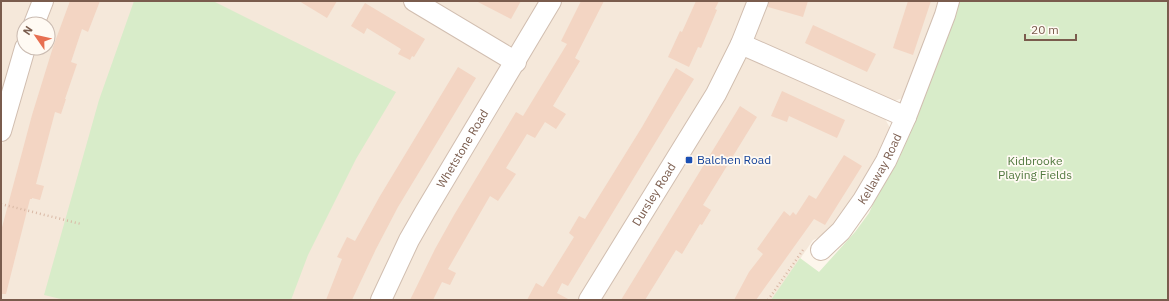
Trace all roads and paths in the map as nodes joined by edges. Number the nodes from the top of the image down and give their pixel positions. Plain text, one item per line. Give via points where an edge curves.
1 (43, 1) edge
2 (414, 1) edge
3 (551, 1) edge
4 (758, 1) edge
5 (949, 1) edge
6 (37, 16) edge
7 (741, 44) junction
8 (23, 56) edge
9 (516, 62) junction
10 (906, 117) junction
11 (1, 131) edge
12 (1, 204) edge
13 (81, 224) dead end
14 (821, 250) joint
15 (381, 300) edge
16 (589, 300) edge
17 (768, 300) edge

1 - 6 street
2 - 9 street
3 - 9 street, Whetstone Road
4 - 7 street, Dursley Road
5 - 10 street, Kellaway Road
7 - 10 street
7 - 16 street, Dursley Road via 712,100
8 - 11 street
9 - 15 street, Whetstone Road via 422,217
10 - 14 street, Kellaway Road via 886,161 863,200 841,231
12 - 13 path
14 - 17 path via 803,249

